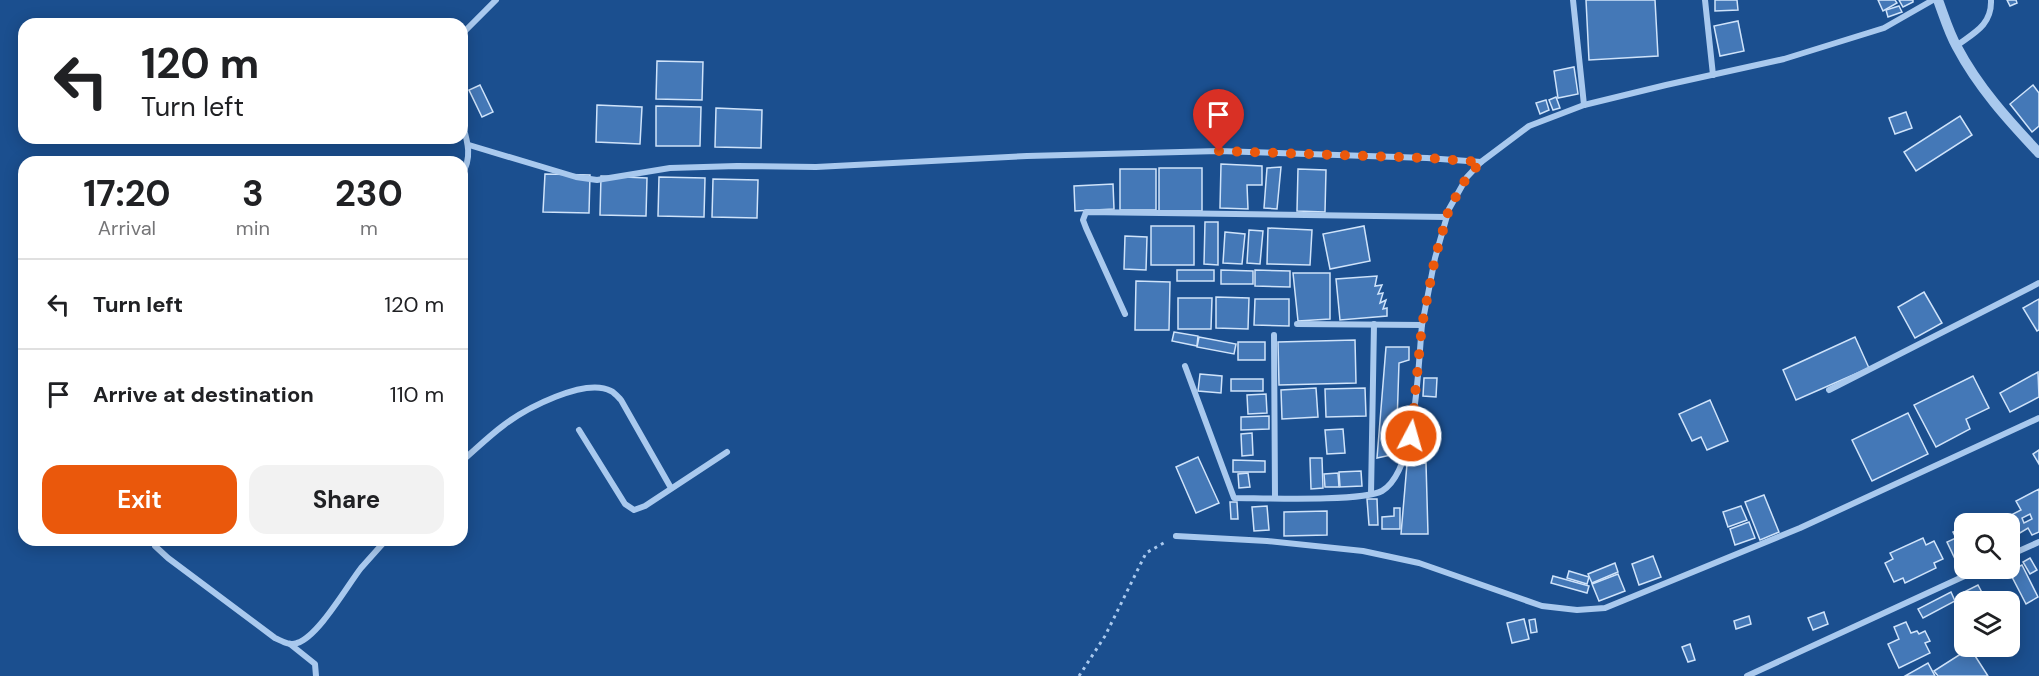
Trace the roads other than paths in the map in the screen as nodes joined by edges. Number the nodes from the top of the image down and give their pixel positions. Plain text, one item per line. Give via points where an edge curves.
1 (496, 0) edge
2 (1573, 0) edge
3 (1705, 0) edge
4 (1936, 0) edge
5 (1991, 0) edge
6 (468, 28) edge
7 (1956, 46) junction
8 (1713, 75) junction
9 (1584, 105) junction
10 (468, 142) edge
11 (469, 145) junction
12 (2039, 153) edge
13 (468, 160) edge
14 (1481, 162) junction
15 (1446, 217) junction
16 (2039, 283) edge
17 (1125, 315) dead end
18 (1297, 324) dead end
19 (1374, 324) junction
20 (1422, 325) junction
21 (1274, 335) dead end
22 (1185, 366) dead end
23 (1828, 390) dead end
24 (2039, 418) edge
25 (579, 430) dead end
26 (727, 452) dead end
27 (468, 456) edge
28 (671, 488) junction
29 (1371, 494) junction
30 (1275, 498) junction
31 (1176, 536) road end
32 (2039, 542) edge
33 (155, 546) edge
34 (381, 546) edge
35 (2020, 551) edge
36 (1958, 579) edge
37 (290, 644) junction
38 (316, 676) edge
39 (1747, 676) edge

1 - 6 street
2 - 9 street
3 - 8 street
4 - 7 street
4 - 8 street via 1884,28 1784,59
5 - 7 street via 1991,14 1985,22
7 - 12 street via 1978,83
8 - 9 street
9 - 14 street via 1530,126
10 - 11 street
11 - 13 street
11 - 14 street via 597,180 670,168 816,167 1219,151
14 - 15 street via 1467,177
15 - 17 street via 1086,212 1086,228
15 - 20 street
16 - 23 street
18 - 19 street
19 - 20 street
19 - 29 street
20 - 29 street via 1411,436 1405,457 1389,486
21 - 30 street
22 - 30 street via 1234,498
24 - 31 street via 1800,528 1605,608 1542,606 1419,563 1363,551
25 - 28 street via 630,508 639,509
26 - 28 street
27 - 28 street via 530,409 582,389 604,388 621,400
29 - 30 street
32 - 35 street
33 - 37 street via 275,638
34 - 37 street via 319,627 299,643
36 - 39 street
37 - 38 street via 315,664

